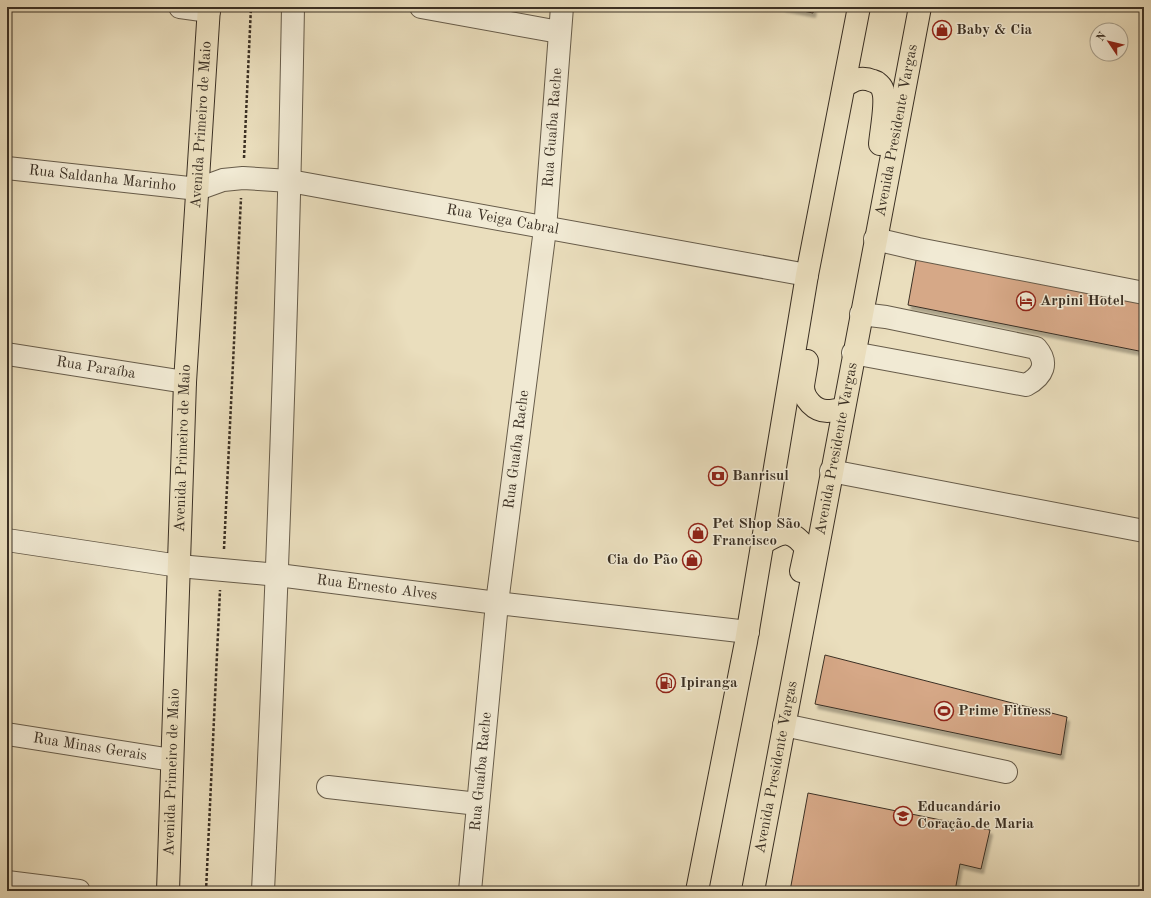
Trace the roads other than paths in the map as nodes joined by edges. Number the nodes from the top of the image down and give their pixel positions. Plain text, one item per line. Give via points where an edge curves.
1 (180, 7) edge
2 (293, 7) edge
3 (421, 7) edge
4 (562, 7) edge
5 (859, 7) edge
6 (920, 7) edge
7 (209, 9) edge
8 (560, 32) junction
9 (844, 86) junction
10 (7, 168) edge
11 (290, 181) junction
12 (198, 190) junction
13 (545, 228) junction
14 (875, 238) junction
15 (807, 275) junction
16 (1144, 293) edge
17 (861, 314) junction
18 (7, 354) edge
19 (854, 354) junction
20 (186, 382) junction
21 (843, 409) junction
22 (831, 471) junction
23 (1144, 531) edge
24 (7, 540) edge
25 (763, 543) junction
26 (179, 566) junction
27 (278, 575) junction
28 (497, 603) junction
29 (748, 632) junction
30 (798, 646) junction
31 (784, 725) junction
32 (7, 734) edge
33 (172, 760) junction
34 (1006, 772) dead end
35 (328, 787) dead end
36 (478, 804) junction
37 (7, 882) edge
38 (79, 891) edge
39 (168, 891) edge
40 (263, 891) edge
41 (470, 891) edge
42 (697, 891) edge
43 (711, 891) edge
44 (752, 891) edge

1 - 7 street
2 - 11 street
3 - 8 street
4 - 8 street, Rua Guaíba Rache
5 - 9 main road
6 - 14 main road, Avenida Presidente Vargas
7 - 12 main road, Avenida Primeiro de Maio
8 - 13 street, Rua Guaíba Rache
9 - 14 main road via 856,79 866,78 877,82 883,89
9 - 15 main road
10 - 12 street, Rua Saldanha Marinho
11 - 12 street, Rua Veiga Cabral via 244,178 223,180
11 - 13 street, Rua Veiga Cabral
11 - 27 street
12 - 20 main road, Avenida Primeiro de Maio
13 - 15 street, Rua Veiga Cabral
13 - 28 street, Rua Guaíba Rache
14 - 16 street
14 - 17 main road, Avenida Presidente Vargas
15 - 21 main road via 813,295 814,311 804,395 818,409
15 - 25 main road
17 - 19 main road, Avenida Presidente Vargas
17 - 19 street via 1036,348 1044,363 1035,380 1026,385
18 - 20 street, Rua Paraíba
19 - 21 main road, Avenida Presidente Vargas
20 - 26 main road, Avenida Primeiro de Maio
21 - 22 main road, Avenida Presidente Vargas
22 - 23 street
22 - 30 main road, Avenida Presidente Vargas
24 - 26 street, Rua Ernesto Alves
25 - 29 main road
25 - 30 main road via 778,534 788,533 800,540 806,548 795,603
26 - 27 street, Rua Ernesto Alves
26 - 33 main road, Avenida Primeiro de Maio
27 - 28 street, Rua Ernesto Alves
27 - 40 street
28 - 29 street, Rua Ernesto Alves
28 - 36 street, Rua Guaíba Rache
29 - 42 main road
29 - 43 main road via 752,684
30 - 31 main road, Avenida Presidente Vargas
31 - 34 street
31 - 44 main road, Avenida Presidente Vargas
32 - 33 street, Rua Minas Gerais
33 - 39 main road, Avenida Primeiro de Maio
35 - 36 street
36 - 41 street, Rua Guaíba Rache
37 - 38 street

